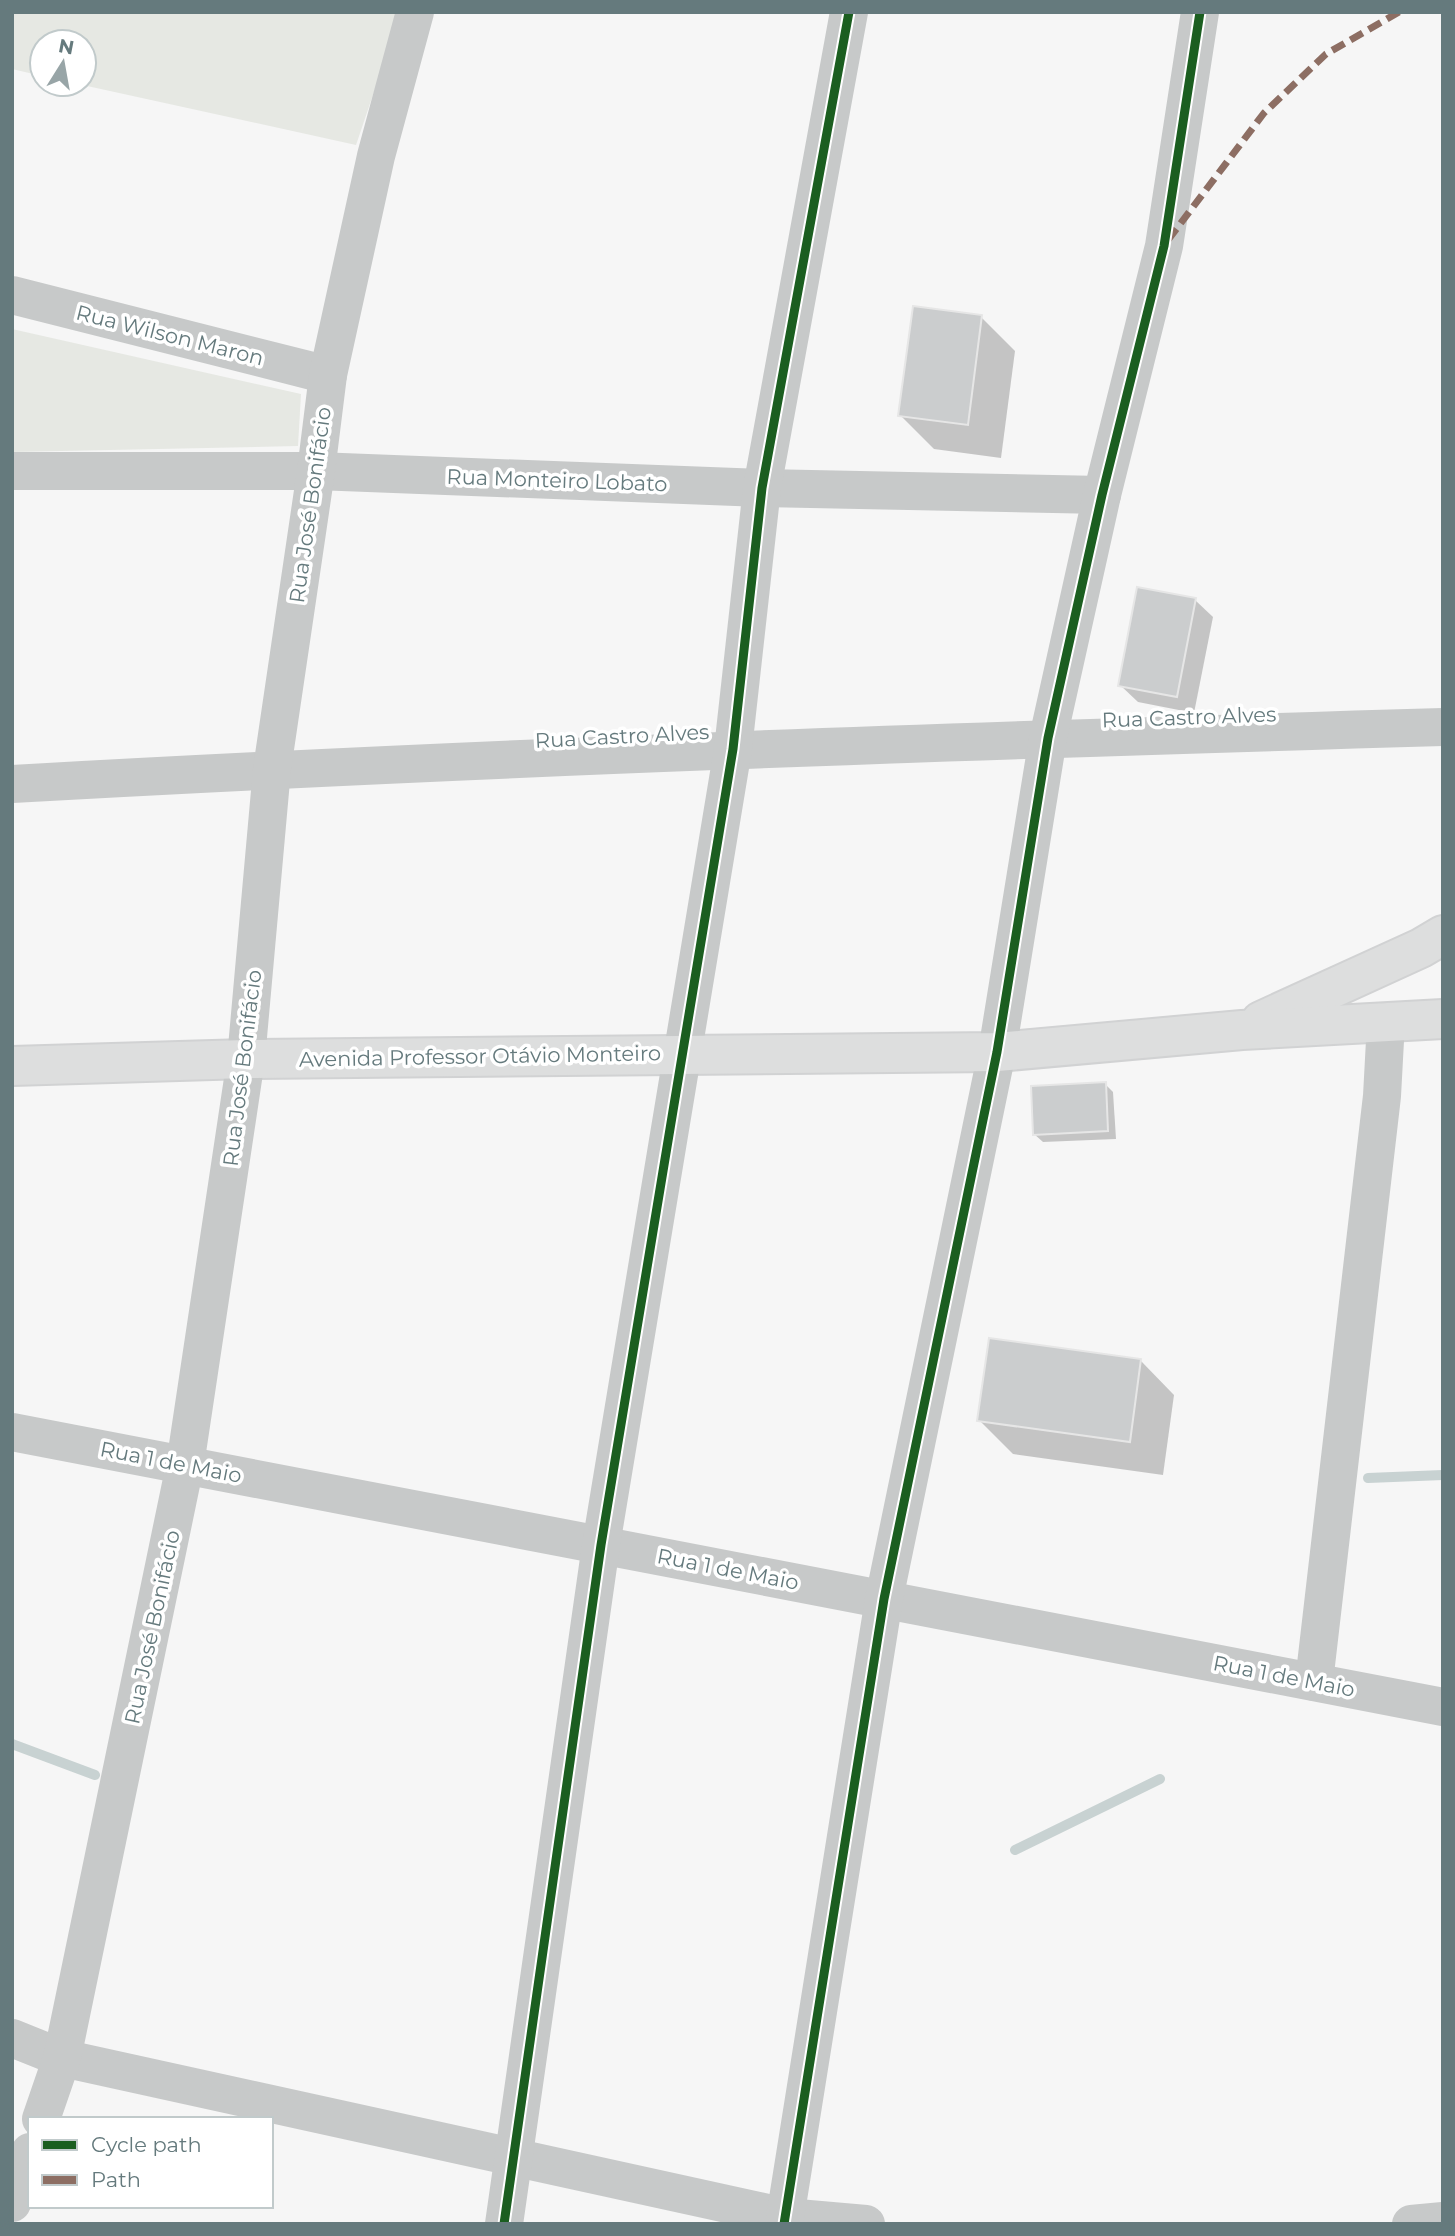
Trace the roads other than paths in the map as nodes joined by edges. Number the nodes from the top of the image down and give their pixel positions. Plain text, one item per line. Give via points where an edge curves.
1 (415, 12) edge
2 (849, 12) edge
3 (1200, 12) edge
4 (12, 296) edge
5 (328, 374) junction
6 (12, 471) edge
7 (316, 471) junction
8 (762, 488) junction
9 (1102, 495) junction
10 (1443, 727) edge
11 (1048, 738) junction
12 (733, 749) junction
13 (272, 769) junction
14 (12, 783) edge
15 (1443, 935) edge
16 (1443, 1019) edge
17 (1386, 1022) junction
18 (1242, 1030) junction
19 (997, 1052) junction
20 (682, 1053) junction
21 (246, 1059) junction
22 (12, 1066) edge
23 (12, 1432) edge
24 (185, 1465) junction
25 (601, 1545) junction
26 (884, 1599) junction
27 (1314, 1682) junction
28 (1443, 1707) edge
29 (12, 2038) edge
30 (62, 2059) junction
31 (42, 2117) edge
32 (28, 2158) edge
33 (514, 2158) junction
34 (12, 2203) edge
35 (785, 2221) edge
36 (1443, 2221) edge
37 (504, 2224) edge
38 (866, 2224) edge
39 (1410, 2224) edge

1 - 5 street, Rua José Bonifácio via 376,156
2 - 8 street
3 - 9 street via 1164,246
4 - 5 street, Rua Wilson Maron
5 - 7 street, Rua José Bonifácio
6 - 7 street, Rua Monteiro Lobato
7 - 8 street, Rua Monteiro Lobato
7 - 13 street, Rua José Bonifácio
8 - 9 street, Rua Monteiro Lobato
8 - 12 street
9 - 11 street
10 - 11 street, Rua Castro Alves
11 - 12 street, Rua Castro Alves
11 - 19 street
12 - 13 street, Rua Castro Alves
12 - 20 street
13 - 14 street, Rua Castro Alves
13 - 21 street, Rua José Bonifácio
15 - 18 main road
16 - 17 main road, Avenida Professor Otávio Monteiro
17 - 18 main road, Avenida Professor Otávio Monteiro
17 - 27 street via 1382,1096
18 - 19 main road, Avenida Professor Otávio Monteiro
19 - 20 main road, Avenida Professor Otávio Monteiro
19 - 26 street
20 - 21 main road, Avenida Professor Otávio Monteiro
20 - 25 street
21 - 22 main road, Avenida Professor Otávio Monteiro
21 - 24 street, Rua José Bonifácio
23 - 24 street, Rua 1 de Maio
24 - 25 street, Rua 1 de Maio
24 - 30 street, Rua José Bonifácio
25 - 26 street, Rua 1 de Maio
25 - 33 street
26 - 27 street, Rua 1 de Maio
26 - 35 street
27 - 28 street, Rua 1 de Maio
29 - 30 street
30 - 31 street, Rua José Bonifácio
30 - 33 street
32 - 34 street
33 - 35 street
33 - 37 street
35 - 38 street
36 - 39 street

